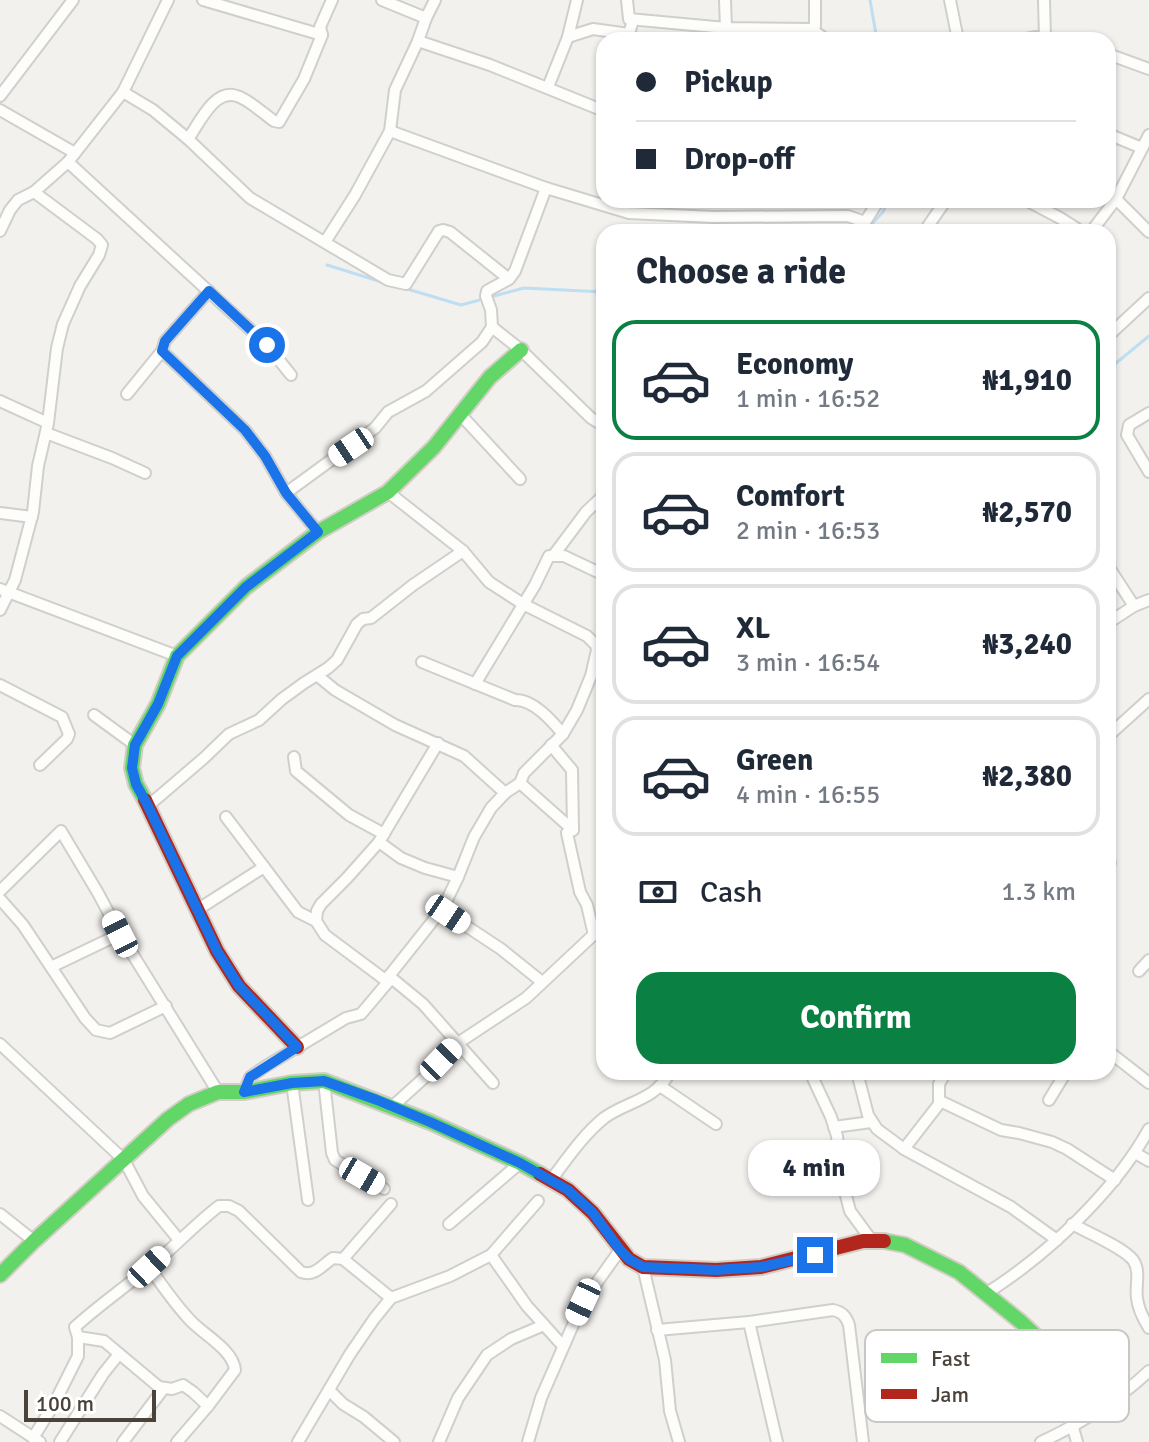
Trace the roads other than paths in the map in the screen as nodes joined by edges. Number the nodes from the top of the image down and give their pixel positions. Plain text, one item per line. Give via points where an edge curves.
1 (73, 0) edge
2 (168, 0) edge
3 (203, 0) edge
4 (332, 0) edge
5 (382, 0) edge
6 (435, 0) edge
7 (577, 0) edge
8 (627, 0) edge
9 (725, 0) edge
10 (815, 0) edge
11 (950, 0) edge
12 (1044, 0) edge
13 (236, 5) edge
14 (426, 18) junction
15 (633, 20) junction
16 (726, 28) junction
17 (811, 29) junction
18 (615, 32) edge
19 (630, 32) edge
20 (815, 32) edge
21 (956, 32) edge
22 (1048, 32) edge
23 (322, 35) junction
24 (568, 37) junction
25 (418, 41) junction
26 (1116, 57) edge
27 (1149, 69) edge
28 (548, 87) junction
29 (123, 92) junction
30 (0, 96) edge
31 (596, 108) edge
32 (0, 110) edge
33 (390, 131) junction
34 (1149, 135) edge
35 (1116, 137) edge
36 (188, 139) junction
37 (1142, 148) junction
38 (72, 157) junction
39 (546, 188) junction
40 (34, 192) junction
41 (1116, 199) joint
42 (596, 203) edge
43 (612, 208) edge
44 (874, 208) edge
45 (1041, 208) edge
46 (1109, 208) edge
47 (1069, 224) edge
48 (1097, 224) edge
49 (0, 231) edge
50 (1149, 232) edge
51 (325, 242) junction
52 (509, 279) junction
53 (209, 291) junction
54 (1149, 298) edge
55 (492, 327) junction
56 (1116, 329) edge
57 (521, 350) junction
58 (162, 351) junction
59 (291, 375) dead end
60 (127, 394) dead end
61 (0, 401) edge
62 (1149, 413) edge
63 (460, 414) junction
64 (596, 421) edge
65 (47, 428) junction
66 (1149, 472) edge
67 (145, 473) dead end
68 (520, 479) dead end
69 (388, 492) junction
70 (286, 493) junction
71 (596, 503) edge
72 (0, 513) edge
73 (32, 517) junction
74 (318, 532) junction
75 (463, 551) junction
76 (553, 556) junction
77 (596, 571) edge
78 (1116, 578) edge
79 (4, 591) edge
80 (1149, 600) edge
81 (523, 604) junction
82 (1134, 606) junction
83 (0, 610) edge
84 (1116, 618) edge
85 (177, 656) junction
86 (422, 662) dead end
87 (318, 676) junction
88 (475, 684) junction
89 (0, 685) edge
90 (1149, 699) edge
91 (94, 715) dead end
92 (1116, 729) edge
93 (563, 734) junction
94 (438, 743) junction
95 (135, 745) junction
96 (551, 745) junction
97 (294, 757) dead end
98 (40, 765) dead end
99 (520, 783) junction
100 (505, 793) junction
101 (148, 806) junction
102 (226, 817) dead end
103 (573, 830) junction
104 (381, 838) junction
105 (264, 867) junction
106 (458, 877) junction
107 (0, 891) edge
108 (0, 899) edge
109 (443, 908) junction
110 (197, 910) junction
111 (316, 921) junction
112 (120, 934) junction
113 (594, 935) joint
114 (1149, 960) edge
115 (51, 967) junction
116 (1139, 971) dead end
117 (389, 979) junction
118 (542, 982) junction
119 (166, 1006) junction
120 (458, 1043) junction
121 (0, 1044) edge
122 (297, 1047) junction
123 (1116, 1057) edge
124 (664, 1080) edge
125 (813, 1080) edge
126 (859, 1080) edge
127 (941, 1080) edge
128 (1061, 1080) edge
129 (324, 1081) junction
130 (292, 1083) junction
131 (493, 1083) dead end
132 (1149, 1083) edge
133 (660, 1086) junction
134 (218, 1092) junction
135 (244, 1092) junction
136 (1049, 1100) dead end
137 (940, 1101) junction
138 (393, 1106) junction
139 (871, 1122) junction
140 (716, 1124) dead end
141 (834, 1127) junction
142 (1149, 1129) edge
143 (904, 1149) junction
144 (1135, 1153) junction
145 (124, 1160) junction
146 (1149, 1161) edge
147 (520, 1163) junction
148 (551, 1180) junction
149 (1115, 1180) junction
150 (384, 1189) dead end
151 (308, 1200) dead end
152 (538, 1201) dead end
153 (391, 1204) dead end
154 (0, 1214) edge
155 (449, 1224) dead end
156 (1072, 1224) junction
157 (179, 1240) junction
158 (1057, 1240) junction
159 (34, 1241) junction
160 (872, 1241) junction
161 (620, 1250) junction
162 (491, 1255) junction
163 (343, 1259) junction
164 (149, 1267) junction
165 (643, 1267) junction
166 (0, 1275) edge
167 (987, 1293) junction
168 (391, 1298) junction
169 (749, 1322) junction
170 (544, 1325) junction
171 (1149, 1328) edge
172 (657, 1330) junction
173 (1030, 1330) edge
174 (78, 1337) junction
175 (563, 1346) junction
176 (119, 1354) junction
177 (1149, 1371) edge
178 (164, 1388) junction
179 (1129, 1388) edge
180 (329, 1390) junction
181 (208, 1406) junction
182 (0, 1416) edge
183 (1082, 1422) edge
184 (1073, 1428) junction
185 (37, 1440) edge
186 (60, 1442) edge
187 (123, 1442) edge
188 (177, 1442) edge
189 (298, 1442) edge
190 (394, 1442) edge
191 (439, 1442) edge
192 (528, 1442) edge
193 (679, 1442) edge
194 (777, 1442) edge
195 (863, 1442) edge
196 (1041, 1442) edge
197 (1077, 1442) edge

1 - 30 street
2 - 29 street
3 - 13 street
4 - 23 street via 320,27
5 - 14 street
6 - 14 street
7 - 24 street
8 - 15 street
9 - 16 street
10 - 17 street
11 - 21 street
12 - 22 street
13 - 23 street
14 - 25 street
15 - 16 street
15 - 19 street
16 - 17 street
17 - 20 street
18 - 24 street via 593,29
23 - 36 street via 279,122 238,96 224,96
24 - 28 street
25 - 28 street
25 - 33 street via 395,90
26 - 27 street
28 - 31 street
29 - 36 street
29 - 38 street
32 - 38 street
33 - 39 street
33 - 51 street
34 - 37 street
35 - 37 street
36 - 51 street via 250,198
37 - 41 street
38 - 40 street
38 - 53 street via 135,225
39 - 42 street
39 - 52 street
40 - 49 street via 13,205
40 - 65 street via 102,245 63,324
41 - 50 street
43 - 44 street via 713,217 848,216 865,222
45 - 47 street
46 - 48 street
51 - 52 street via 404,285 443,230
52 - 55 street via 487,291
53 - 58 street
53 - 59 street
54 - 56 street
55 - 57 street
55 - 70 street via 426,391 388,412 375,428
57 - 63 street
57 - 64 street
58 - 60 street
58 - 70 street via 245,430
61 - 65 street
62 - 66 street via 1129,425 1127,435
63 - 68 street
63 - 69 street
65 - 67 street
65 - 73 street
69 - 74 street
69 - 75 street
70 - 74 street
71 - 76 street
72 - 73 street
73 - 79 street via 19,567
74 - 85 street via 246,587
75 - 81 street via 489,582
75 - 87 street via 357,624 337,660
76 - 77 street
76 - 81 street
78 - 82 street
79 - 83 street
79 - 85 street
80 - 82 street
81 - 88 street
81 - 93 street via 596,645 591,676
82 - 84 street
85 - 95 street
86 - 88 street
87 - 94 street via 395,725
87 - 101 street via 259,720 229,734
88 - 93 street via 527,702
89 - 98 street via 62,717 67,739
90 - 92 street
91 - 95 street
93 - 96 street
94 - 100 street via 464,756
94 - 104 street
95 - 101 street via 132,768
96 - 99 street
96 - 103 street via 572,770
97 - 104 street via 296,771
99 - 100 street
99 - 103 street
100 - 106 street via 481,824
101 - 110 street
102 - 105 street
103 - 113 street via 567,833
104 - 106 street via 401,858
104 - 111 street via 321,904
105 - 110 street
105 - 111 street via 298,912
106 - 109 street
107 - 112 street via 61,831
108 - 115 street
109 - 117 street
109 - 118 street
110 - 122 street via 239,986
111 - 117 street via 325,935
112 - 115 street
112 - 119 street
113 - 118 street
114 - 116 street
115 - 119 street via 96,1030 110,1033
117 - 120 street via 423,1004
117 - 122 street via 361,1014
118 - 120 street
119 - 134 street
120 - 131 street
120 - 138 street
121 - 145 street
122 - 135 street via 250,1077
123 - 132 street
124 - 133 street
125 - 141 street
126 - 139 street
127 - 137 street
128 - 136 street
129 - 130 street
129 - 138 street
129 - 150 street via 335,1160
130 - 135 street
130 - 151 street
133 - 140 street
133 - 148 street via 607,1116
134 - 135 street
134 - 145 street via 179,1111
137 - 143 street
137 - 149 street via 1001,1130 1052,1142
138 - 147 street
139 - 141 street
139 - 143 street
141 - 160 street via 850,1211
142 - 144 street
143 - 158 street via 1011,1207
144 - 146 street
144 - 149 street
145 - 157 street via 143,1196
145 - 159 street
147 - 148 street
147 - 155 street
148 - 161 street via 580,1199
149 - 156 street
152 - 162 street
153 - 163 street
154 - 159 street
156 - 158 street
156 - 171 street via 1131,1258 1137,1299
157 - 163 street via 224,1205 239,1211 301,1272 311,1274 333,1258
157 - 164 street
158 - 167 street
159 - 166 street
160 - 165 street via 761,1267
160 - 167 street via 905,1245
161 - 165 street
161 - 175 street via 583,1302
162 - 168 street
162 - 170 street
163 - 168 street
164 - 174 street via 75,1327
164 - 181 street via 191,1321 233,1361 235,1370
165 - 172 street
167 - 173 street
168 - 180 street
169 - 172 street
169 - 194 street
169 - 195 street via 833,1310 844,1314 853,1346
170 - 175 street
170 - 191 street via 487,1355 458,1398
172 - 193 street
174 - 176 street via 104,1341
174 - 185 street via 78,1356
175 - 192 street
176 - 178 street
176 - 186 street
177 - 179 street
178 - 181 street via 183,1385
178 - 187 street
180 - 189 street
180 - 190 street
181 - 188 street
182 - 185 street
183 - 184 street
184 - 196 street
184 - 197 street

